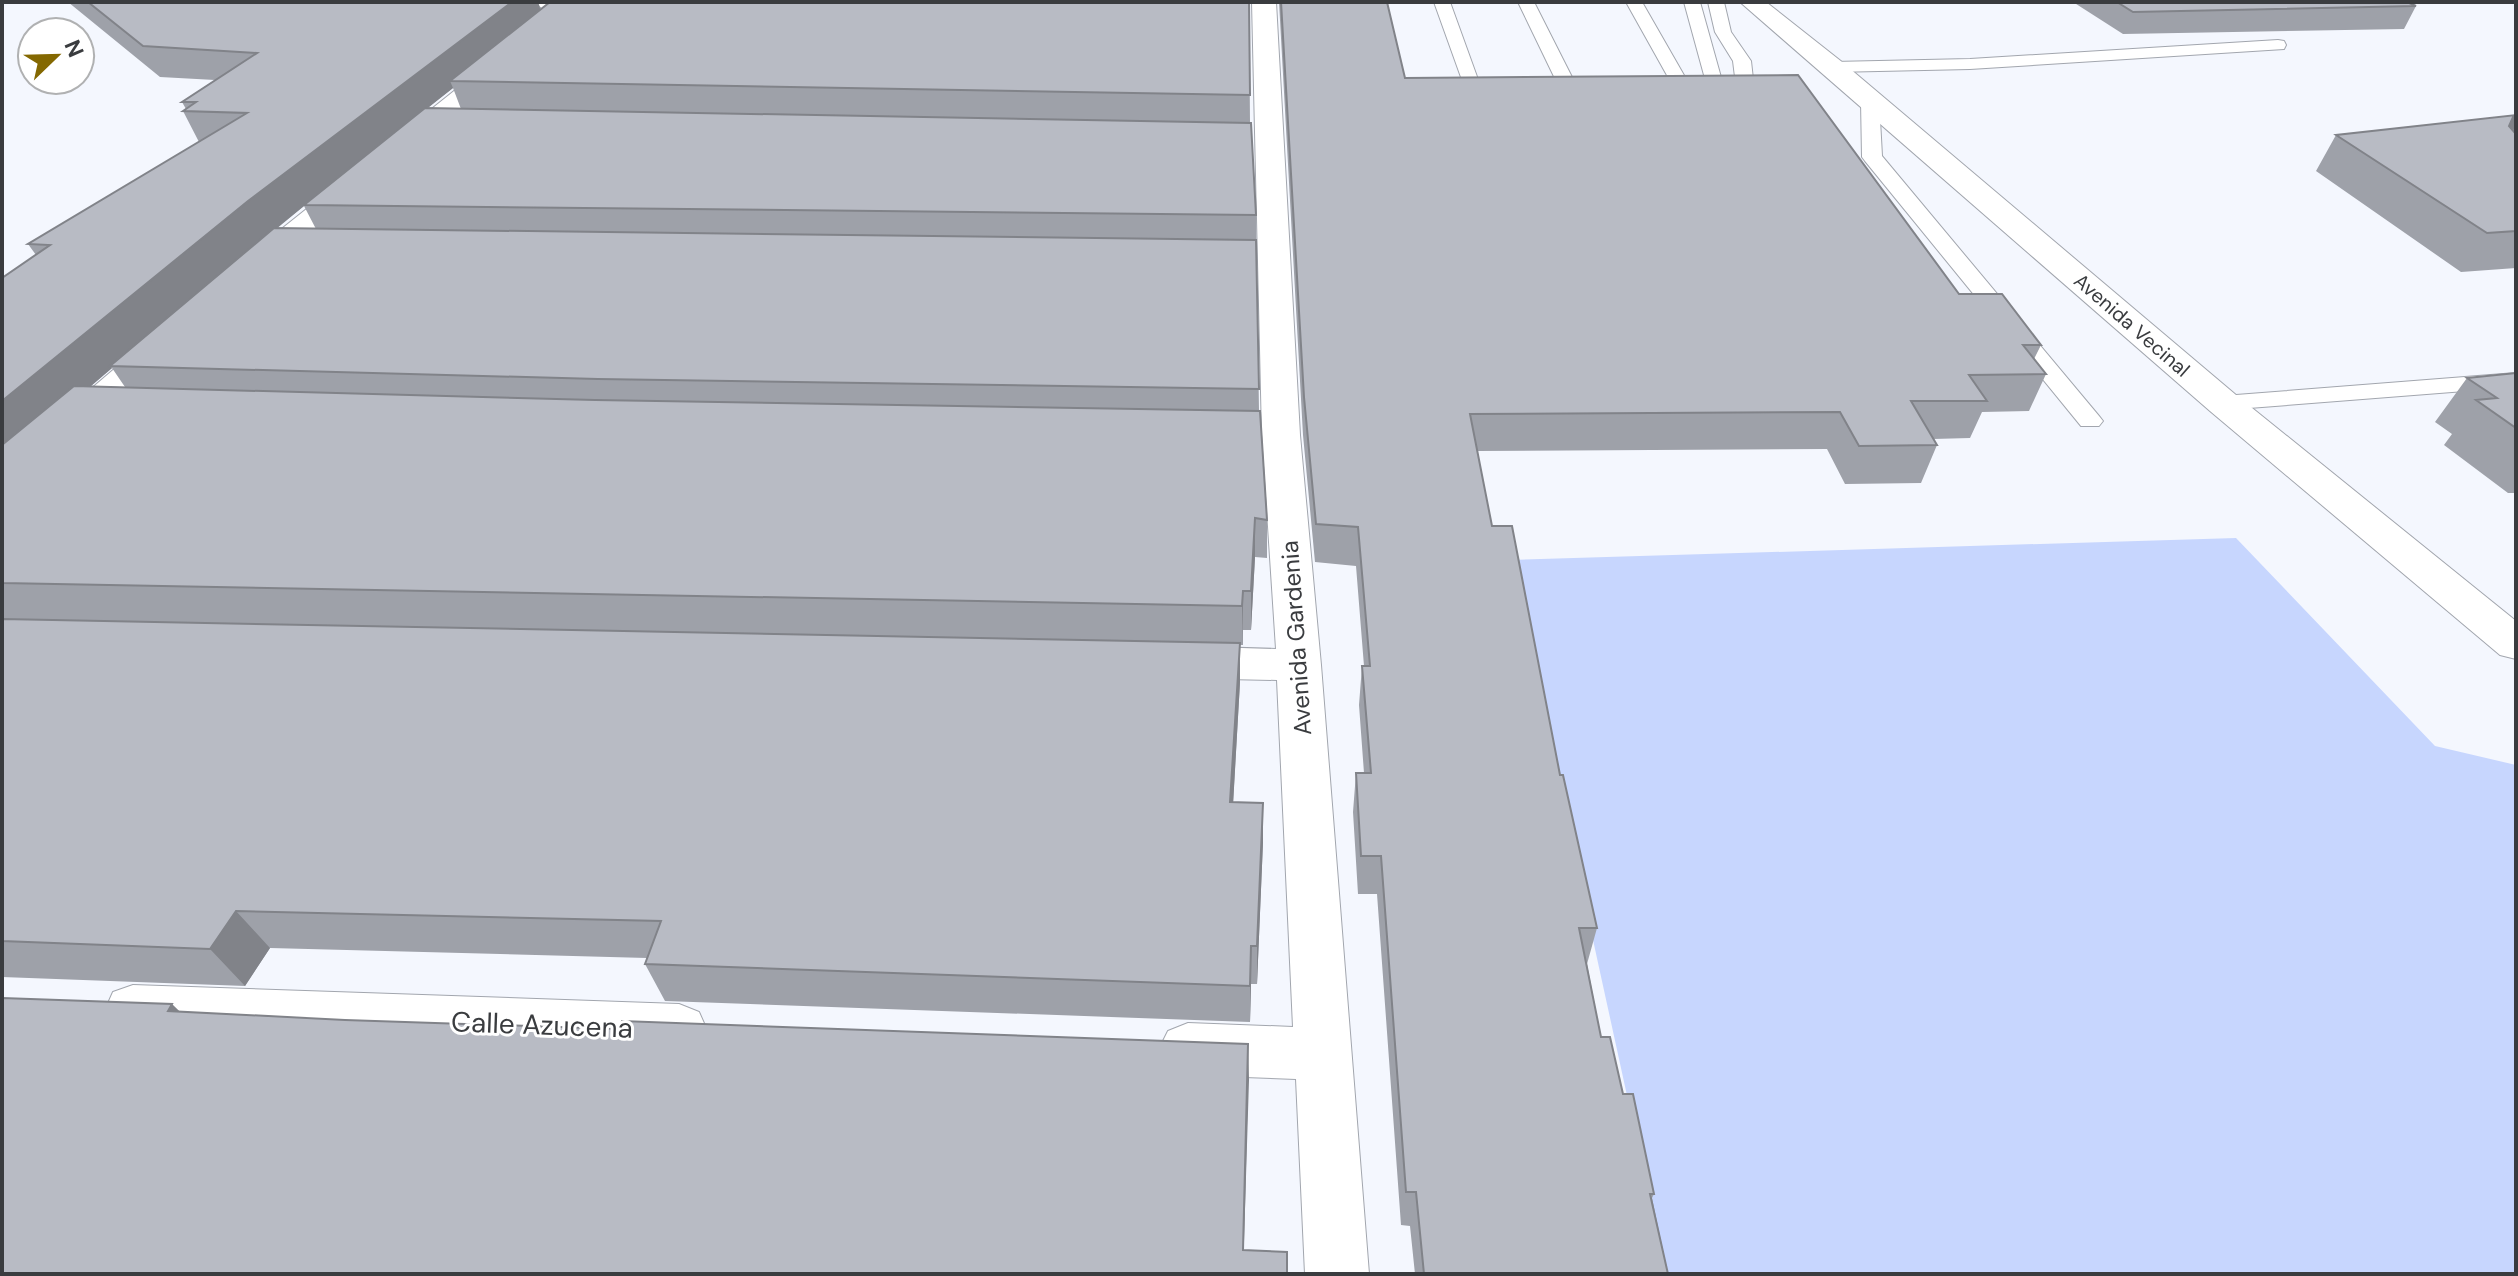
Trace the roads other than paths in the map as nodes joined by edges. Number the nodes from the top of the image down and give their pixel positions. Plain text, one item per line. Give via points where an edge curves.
1 (547, 2) edge
2 (1264, 2) edge
3 (1442, 2) edge
4 (1526, 2) edge
5 (1634, 2) edge
6 (1692, 2) edge
7 (1716, 2) edge
8 (1752, 2) edge
9 (2278, 45) dead end
10 (1833, 67) junction
11 (1568, 89) edge
12 (1521, 90) edge
13 (1716, 93) junction
14 (1870, 101) junction
15 (429, 124) junction
16 (476, 125) edge
17 (280, 245) junction
18 (327, 246) edge
19 (232, 286) edge
20 (184, 327) edge
21 (2516, 380) edge
22 (2223, 403) junction
23 (88, 409) junction
24 (135, 411) edge
25 (2090, 421) dead end
26 (2, 485) edge
27 (2516, 644) edge
28 (1141, 662) edge
29 (1299, 665) junction
30 (81, 1008) edge
31 (733, 1032) edge
32 (1131, 1046) edge
33 (1321, 1054) junction
34 (1337, 1274) edge

1 - 15 street via 557,8 547,28
2 - 29 street, Avenida Gardenia via 1251,139 1265,434
3 - 12 lane via 1473,90
4 - 11 lane
5 - 13 lane via 1677,91
6 - 13 lane
7 - 13 lane via 1723,32 1742,61 1745,88
8 - 10 street, Avenida Vecinal
9 - 10 lane
10 - 14 street, Avenida Vecinal
14 - 22 street, Avenida Vecinal
14 - 25 lane via 1872,157
15 - 16 street
15 - 17 street
17 - 18 street
17 - 19 street
20 - 23 street
21 - 22 lane
22 - 27 street, Avenida Vecinal
23 - 24 street
23 - 26 street
28 - 29 street
29 - 33 street, Avenida Gardenia
30 - 31 street, Calle Azucena
32 - 33 street
33 - 34 street, Avenida Gardenia

